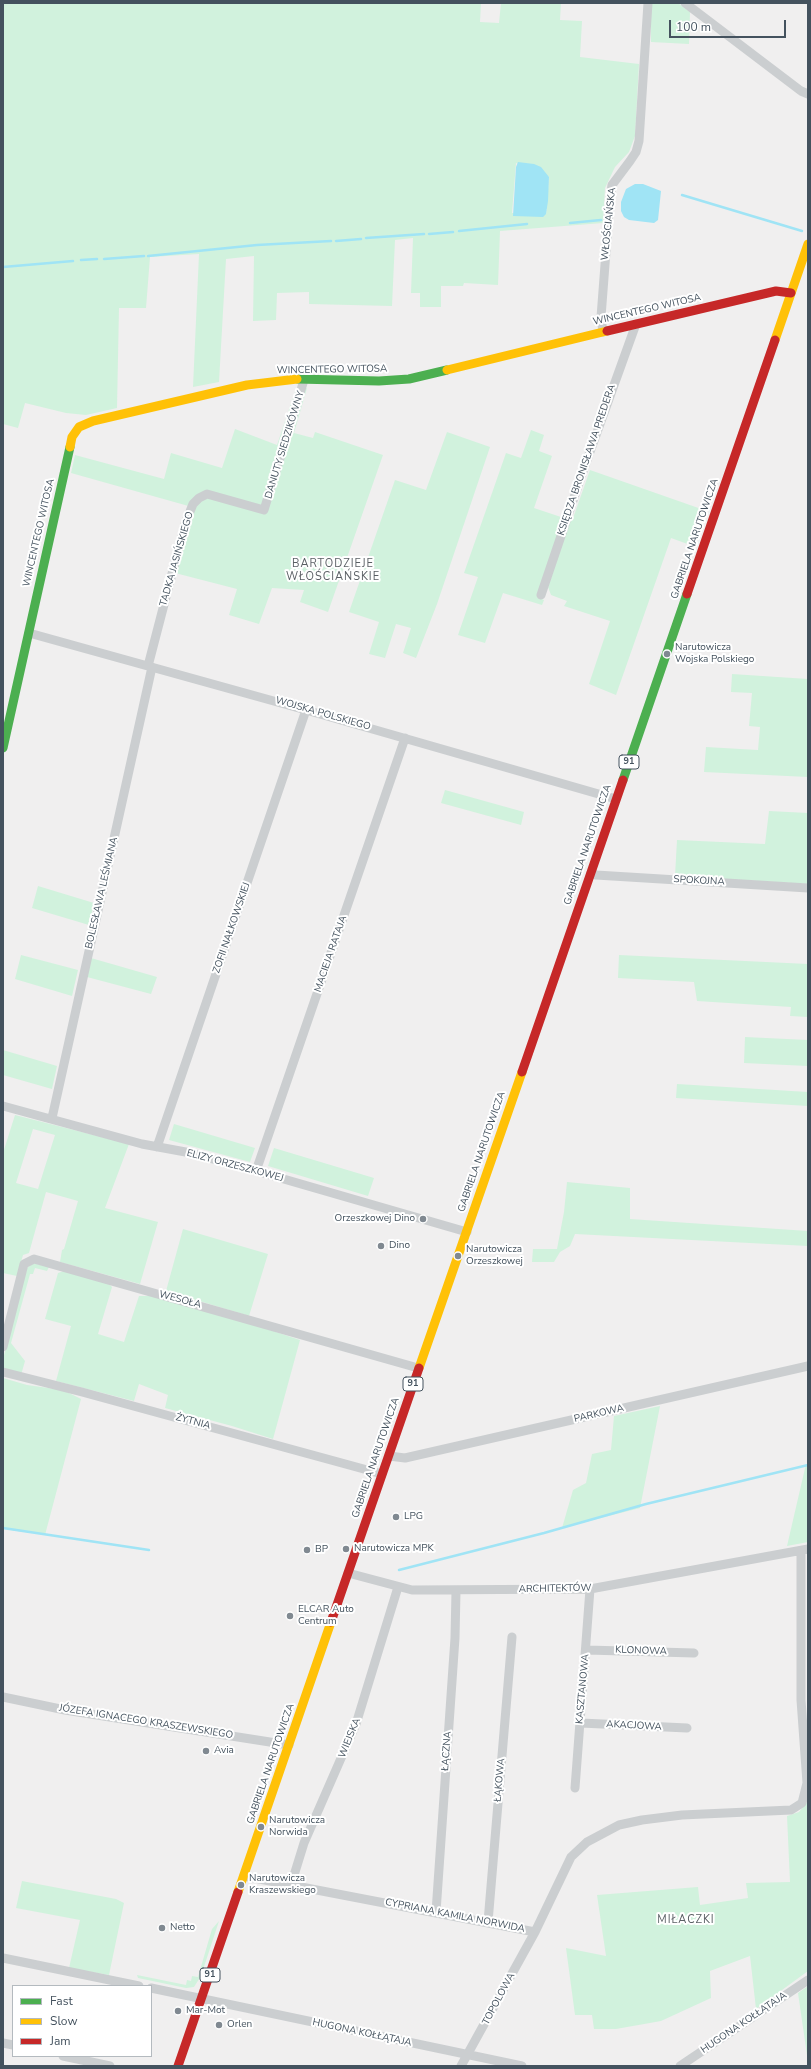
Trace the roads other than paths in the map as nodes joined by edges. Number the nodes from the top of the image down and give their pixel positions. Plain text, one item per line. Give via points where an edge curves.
1 (648, 3) edge
2 (685, 3) edge
3 (808, 94) edge
4 (808, 244) edge
5 (791, 293) junction
6 (636, 324) junction
7 (603, 332) junction
8 (304, 380) junction
9 (264, 510) joint
10 (541, 595) dead end
11 (29, 633) junction
12 (150, 667) junction
13 (306, 710) junction
14 (405, 738) junction
15 (3, 748) edge
16 (616, 799) junction
17 (591, 873) junction
18 (808, 888) edge
19 (3, 1106) edge
20 (52, 1118) junction
21 (157, 1147) junction
22 (256, 1171) junction
23 (466, 1232) junction
24 (3, 1347) edge
25 (808, 1366) edge
26 (418, 1368) junction
27 (3, 1372) edge
28 (389, 1456) junction
29 (382, 1474) junction
30 (804, 1550) edge
31 (348, 1573) junction
32 (398, 1588) junction
33 (590, 1589) junction
34 (456, 1591) junction
35 (512, 1637) dead end
36 (587, 1650) junction
37 (694, 1653) dead end
38 (3, 1697) edge
39 (581, 1723) junction
40 (687, 1728) dead end
41 (289, 1745) junction
42 (807, 1759) edge
43 (575, 1788) dead end
44 (244, 1876) junction
45 (291, 1885) junction
46 (436, 1912) junction
47 (488, 1922) junction
48 (535, 1932) junction
49 (3, 1958) edge
50 (808, 1980) edge
51 (134, 1985) edge
52 (152, 1988) edge
53 (201, 1999) junction
54 (469, 2054) junction
55 (68, 2057) edge
56 (110, 2066) edge
57 (178, 2066) edge
58 (462, 2066) edge
59 (522, 2066) edge
60 (680, 2066) edge

1 - 7 street, WŁOŚCIAŃSKA via 639,141 636,152 612,186 610,199 601,316
2 - 3 street
4 - 5 main road, GABRIELA NARUTOWICZA / 91
5 - 6 main road, WINCENTEGO WITOSA via 776,291
5 - 16 main road, GABRIELA NARUTOWICZA / 91
6 - 7 main road, WINCENTEGO WITOSA
6 - 10 street, KSIĘDZA BRONISŁAWA PREDERA
7 - 8 main road, WINCENTEGO WITOSA via 409,379
8 - 9 street, DANUTY SIEDZIKÓWNY
8 - 11 main road, WINCENTEGO WITOSA via 247,384 93,421 79,427 72,437
9 - 12 street, TADKA JASIŃSKIEGO via 207,494 193,504 185,524
11 - 12 street, WOJSKA POLSKIEGO
11 - 15 main road, WINCENTEGO WITOSA
12 - 13 street, WOJSKA POLSKIEGO
12 - 20 street, BOLESŁAWA LEŚMIANA
13 - 14 street, WOJSKA POLSKIEGO
13 - 21 street, ZOFII NAŁKOWSKIEJ
14 - 16 street, WOJSKA POLSKIEGO
14 - 22 street, MACIEJA RATAJA
16 - 17 main road, GABRIELA NARUTOWICZA / 91
17 - 18 street, SPOKOJNA
17 - 23 main road, GABRIELA NARUTOWICZA / 91
19 - 20 street, ELIZY ORZESZKOWEJ
20 - 21 street, ELIZY ORZESZKOWEJ
21 - 22 street, ELIZY ORZESZKOWEJ via 191,1153
22 - 23 street, ELIZY ORZESZKOWEJ
23 - 26 main road, GABRIELA NARUTOWICZA / 91
24 - 26 street, WESOŁA via 24,1264 34,1259
25 - 28 street, PARKOWA via 405,1458
26 - 28 main road, GABRIELA NARUTOWICZA / 91
27 - 29 street, ŻYTNIA
28 - 29 main road, GABRIELA NARUTOWICZA / 91
29 - 31 main road, GABRIELA NARUTOWICZA / 91
30 - 33 street, ARCHITEKTÓW
30 - 42 street via 801,1700
31 - 32 street, ARCHITEKTÓW
31 - 41 main road, GABRIELA NARUTOWICZA / 91
32 - 34 street, ARCHITEKTÓW
32 - 45 street, WIEJSKA via 356,1724 304,1843
33 - 34 street, ARCHITEKTÓW
33 - 36 street, KASZTANOWA
34 - 46 street, ŁĄCZNA
35 - 47 street, ŁĄKOWA
36 - 37 street, KLONOWA
36 - 39 street, KASZTANOWA
38 - 41 street, JÓZEFA IGNACEGO KRASZEWSKIEGO via 65,1710
39 - 40 street, AKACJOWA
39 - 43 street, KASZTANOWA
41 - 44 main road, GABRIELA NARUTOWICZA / 91
42 - 48 street, CYPRIANA KAMILA NORWIDA via 807,1783 802,1804 791,1810 682,1815 642,1820 619,1825 587,1842 571,1857
44 - 45 street, CYPRIANA KAMILA NORWIDA
44 - 53 main road, GABRIELA NARUTOWICZA / 91
45 - 46 street, CYPRIANA KAMILA NORWIDA
46 - 47 street, CYPRIANA KAMILA NORWIDA
47 - 48 street, CYPRIANA KAMILA NORWIDA
48 - 54 street, TOPOLOWA
49 - 51 street
50 - 60 street, HUGONA KOŁŁĄTAJA
52 - 53 street, HUGONA KOŁŁĄTAJA
53 - 54 street, HUGONA KOŁŁĄTAJA
53 - 57 main road, GABRIELA NARUTOWICZA / 91
54 - 58 street, TOPOLOWA
54 - 59 street, HUGONA KOŁŁĄTAJA
55 - 56 street

